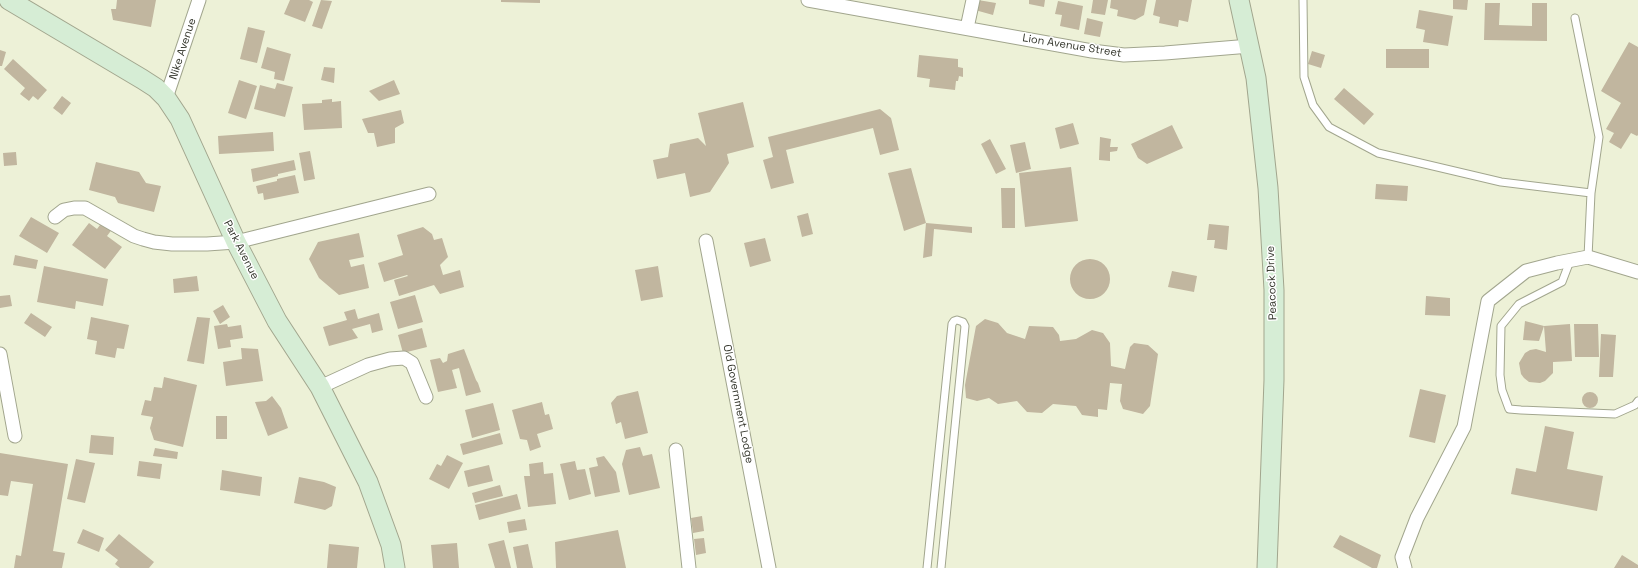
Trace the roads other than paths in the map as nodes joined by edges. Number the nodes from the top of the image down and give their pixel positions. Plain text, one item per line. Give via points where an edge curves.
1 (9, 0) edge
2 (199, 0) edge
3 (808, 0) edge
4 (973, 0) edge
5 (1239, 0) edge
6 (1303, 0) edge
7 (1575, 18) dead end
8 (967, 28) junction
9 (1250, 46) junction
10 (166, 98) junction
11 (1591, 193) junction
12 (429, 194) dead end
13 (55, 217) dead end
14 (706, 241) dead end
15 (236, 242) junction
16 (1588, 257) junction
17 (1570, 261) junction
18 (1638, 272) edge
19 (0, 354) edge
20 (320, 386) junction
21 (426, 397) dead end
22 (1638, 401) edge
23 (15, 436) dead end
24 (676, 450) dead end
25 (936, 474) junction
26 (950, 475) junction
27 (395, 568) edge
28 (688, 568) edge
29 (769, 568) edge
30 (927, 568) edge
31 (941, 568) edge
32 (1267, 568) edge
33 (1405, 568) edge

1 - 10 street, Park Avenue via 142,79
2 - 10 street, Nike Avenue
3 - 8 street, Lion Avenue Street
4 - 8 street
5 - 9 street, Peacock Drive
6 - 11 lane via 1304,77 1313,105 1329,127 1378,153 1501,182
7 - 11 lane via 1600,137
8 - 9 street, Lion Avenue Street via 1124,55
9 - 32 street, Peacock Drive via 1268,188 1274,290 1274,380
10 - 15 street, Park Avenue via 180,119
11 - 16 lane
12 - 15 street
13 - 15 street via 64,210 85,208 134,236 154,242
14 - 29 street, Old Government Lodge
15 - 20 street, Park Avenue via 277,321
16 - 17 street
16 - 18 street
17 - 22 lane via 1562,282 1519,304 1501,326 1500,375 1502,390 1509,408 1615,414 1635,405
17 - 33 street via 1526,271 1488,300 1464,427 1417,518 1402,557
19 - 23 street
20 - 21 street via 368,365 404,358 412,363
20 - 27 street, Park Avenue via 368,482 391,545
24 - 28 street
25 - 26 lane
25 - 26 lane via 952,324 958,320 965,325
25 - 30 lane
26 - 31 lane

